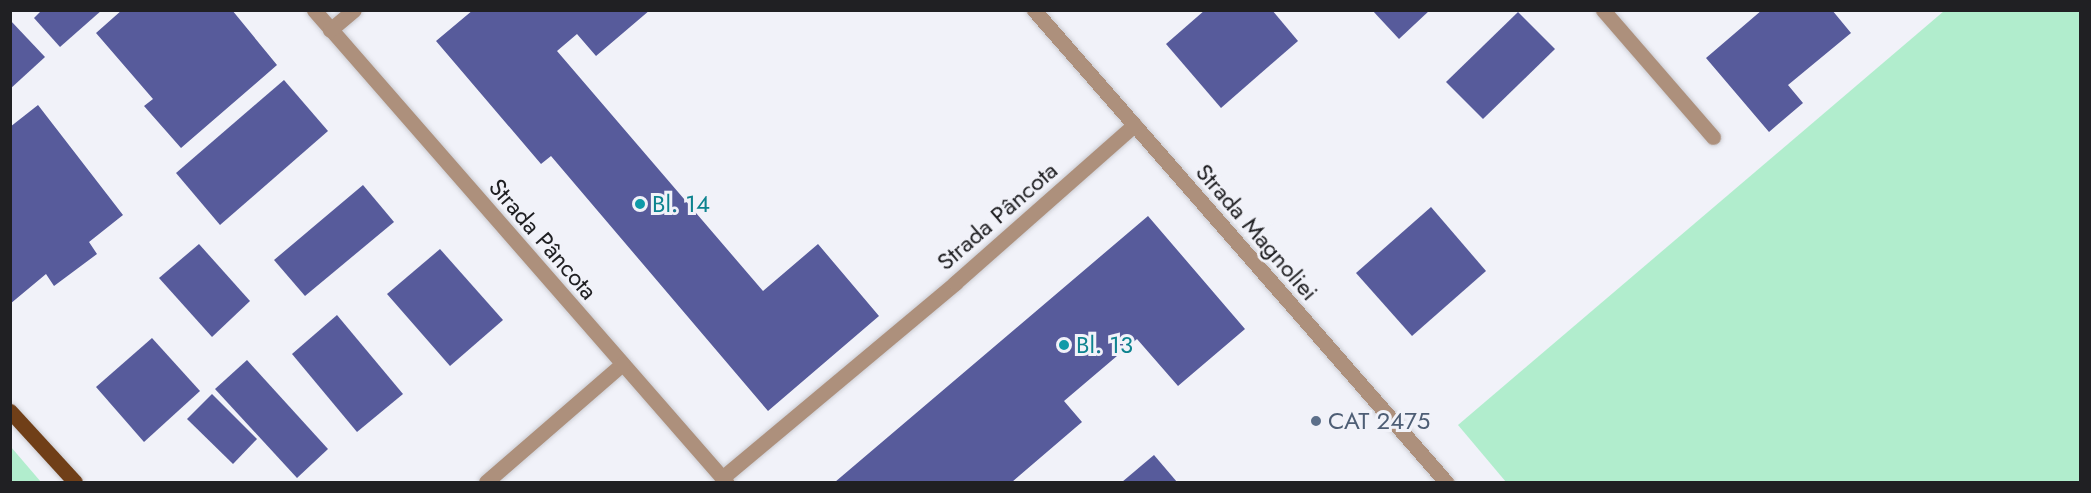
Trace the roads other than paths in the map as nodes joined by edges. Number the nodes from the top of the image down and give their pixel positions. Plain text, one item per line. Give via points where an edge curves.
1 (314, 10) edge
2 (354, 10) edge
3 (1034, 10) edge
4 (1603, 10) edge
5 (330, 30) junction
6 (1134, 125) junction
7 (1713, 137) dead end
8 (622, 364) junction
9 (10, 411) edge
10 (724, 480) edge
11 (75, 483) edge
12 (486, 483) edge
13 (1446, 483) edge

1 - 5 street, Strada Pâncota
2 - 5 street
3 - 6 street, Strada Magnoliei
4 - 7 street
5 - 8 street, Strada Pâncota
6 - 10 street, Strada Pâncota
6 - 13 street, Strada Magnoliei
8 - 10 street, Strada Pâncota
8 - 12 street
9 - 11 main road

